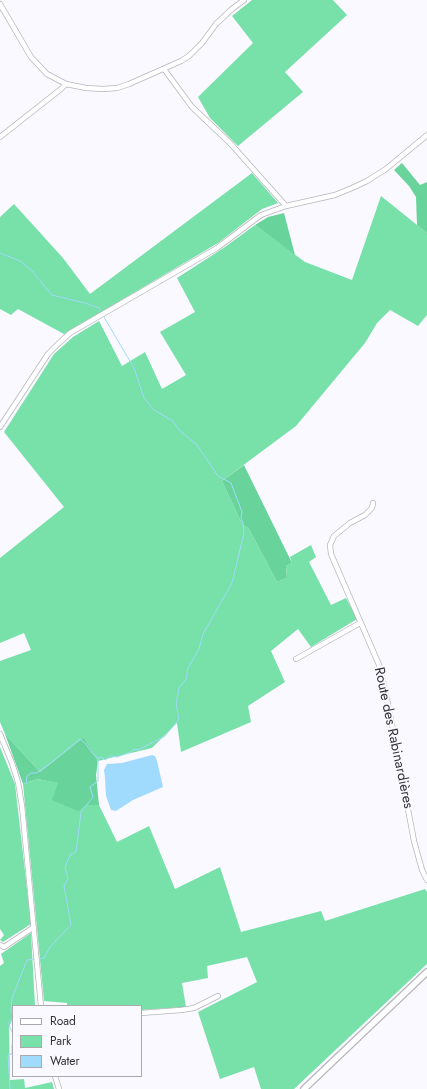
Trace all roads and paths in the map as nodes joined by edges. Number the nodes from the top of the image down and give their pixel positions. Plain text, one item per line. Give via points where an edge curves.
1 (244, 0) edge
2 (0, 4) edge
3 (164, 69) junction
4 (66, 84) junction
5 (427, 135) edge
6 (0, 137) edge
7 (286, 206) junction
8 (0, 427) edge
9 (373, 503) dead end
10 (360, 623) junction
11 (296, 659) dead end
12 (0, 734) edge
13 (427, 880) edge
14 (34, 927) junction
15 (0, 945) edge
16 (427, 972) edge
17 (218, 996) dead end
18 (41, 1005) edge
19 (142, 1014) edge
20 (55, 1077) edge
21 (59, 1089) edge
22 (304, 1089) edge

1 - 3 street via 216,24 195,51
2 - 4 street via 35,61 47,74
3 - 4 street via 117,88 86,88
3 - 7 street via 192,107 230,143
4 - 6 street
5 - 7 street via 367,181 335,194
7 - 8 street via 260,215 217,248 70,333 48,354
9 - 10 street, Route des Rabinardières via 372,508 365,514 337,533 330,546
10 - 11 street
10 - 13 street, Route des Rabinardières via 380,666 414,841
12 - 14 street via 18,782
14 - 15 street via 4,947
14 - 18 street
16 - 22 main road
17 - 19 street via 194,1008
20 - 21 street

